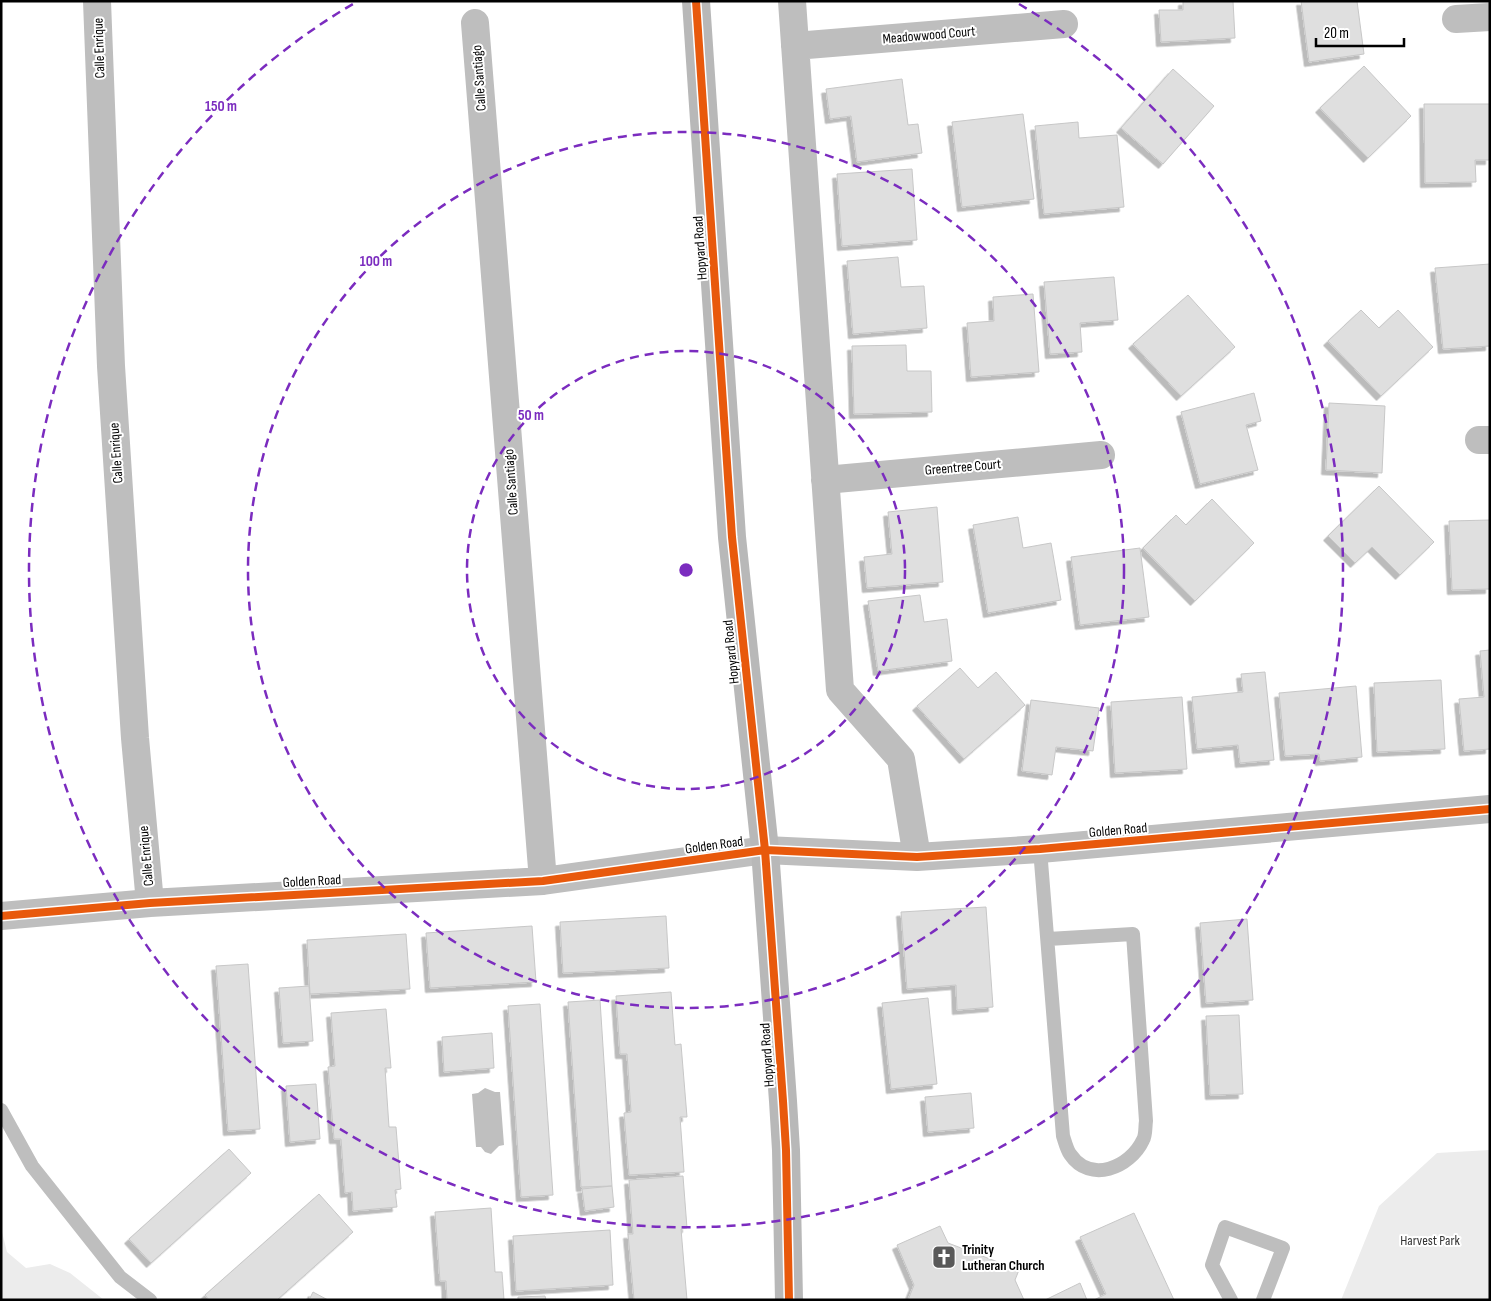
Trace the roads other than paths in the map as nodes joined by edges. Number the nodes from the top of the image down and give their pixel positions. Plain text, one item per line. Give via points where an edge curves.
1 (97, 1) edge
2 (696, 1) edge
3 (792, 1) edge
4 (1490, 17) edge
5 (1456, 19) dead end
6 (475, 23) dead end
7 (1064, 24) dead end
8 (795, 46) junction
9 (1101, 455) dead end
10 (825, 480) junction
11 (1490, 809) edge
12 (1040, 849) junction
13 (765, 850) junction
14 (916, 857) junction
15 (543, 881) junction
16 (150, 903) junction
17 (1, 916) edge
18 (1048, 939) junction
19 (1, 1110) edge
20 (788, 1235) junction
21 (150, 1300) edge
22 (789, 1300) edge
23 (810, 1300) edge
24 (1231, 1300) edge
25 (1263, 1300) edge

1 - 16 street, Calle Enrique via 111,366 135,738
2 - 13 main road, Hopyard Road via 732,537
3 - 8 street
4 - 5 street
6 - 15 street, Calle Santiago
7 - 8 street, Meadowwood Court
8 - 10 street
9 - 10 street, Greentree Court
10 - 14 street via 840,690 901,758
11 - 12 street, Golden Road
12 - 14 street, Golden Road
12 - 18 lane
13 - 14 street, Golden Road
13 - 15 street, Golden Road
13 - 20 main road, Hopyard Road via 786,1150
15 - 16 street, Golden Road
16 - 17 street, Golden Road
18 - 18 lane via 1063,1136 1070,1154 1084,1167 1102,1170 1120,1166 1135,1155 1144,1138 1146,1121 1134,934
19 - 21 lane via 32,1166 120,1277
20 - 22 main road, Hopyard Road
20 - 23 main road
24 - 25 lane via 1212,1265 1225,1227 1283,1248

